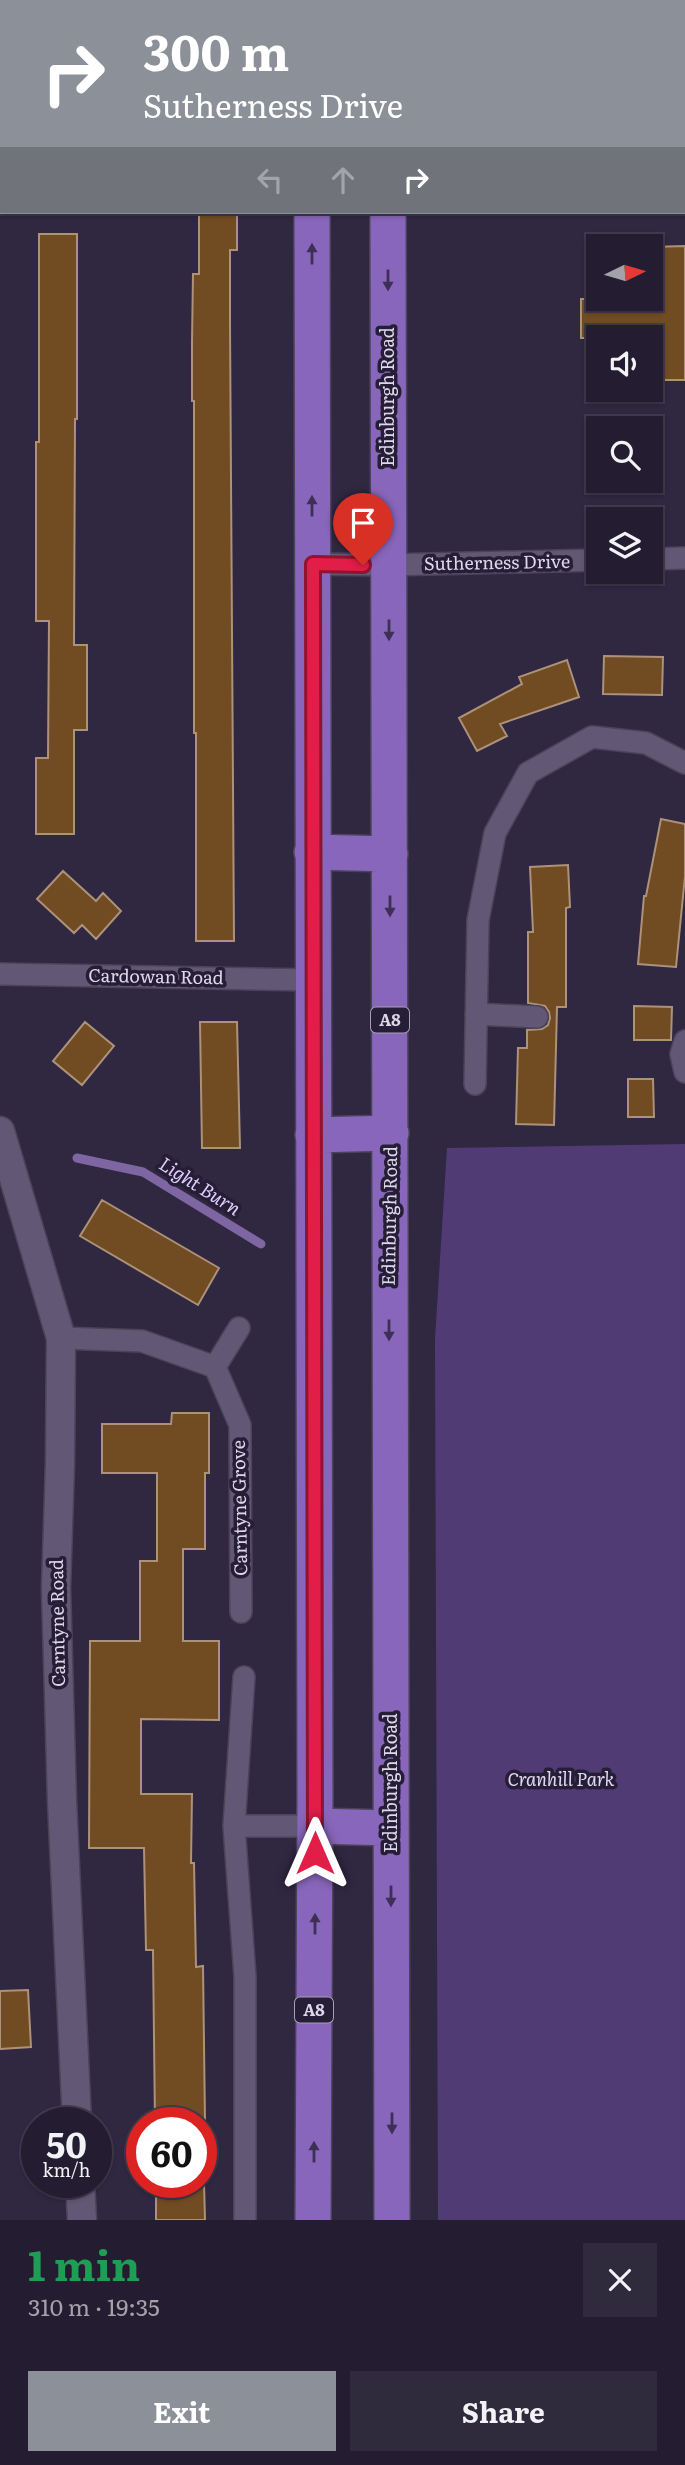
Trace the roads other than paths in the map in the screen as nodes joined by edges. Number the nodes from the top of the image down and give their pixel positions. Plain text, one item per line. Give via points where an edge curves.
1 (312, 214) edge
2 (388, 214) edge
3 (685, 558) edge
4 (663, 559) edge
5 (586, 560) edge
6 (313, 564) junction
7 (389, 565) junction
8 (685, 763) edge
9 (312, 852) junction
10 (390, 854) junction
11 (0, 974) edge
12 (312, 980) junction
13 (476, 1014) junction
14 (537, 1017) dead end
15 (685, 1041) edge
16 (685, 1072) edge
17 (475, 1084) dead end
18 (0, 1130) edge
19 (391, 1133) junction
20 (313, 1135) junction
21 (239, 1328) dead end
22 (61, 1338) junction
23 (215, 1367) junction
24 (241, 1612) dead end
25 (244, 1677) dead end
26 (234, 1826) junction
27 (315, 1826) junction
28 (391, 1828) junction
29 (76, 2107) edge
30 (81, 2198) edge
31 (82, 2220) edge
32 (245, 2220) edge
33 (313, 2220) edge
34 (392, 2220) edge

6 -> 1 main road, A8
2 -> 7 main road, Edinburgh Road / A8
3 - 4 street
5 - 7 street, Sutherness Drive
6 - 7 street, Sutherness Drive
6 - 9 main road, A8
7 -> 10 main road, Edinburgh Road / A8
8 - 13 street via 646,743 592,737 528,773 495,833 478,920
9 - 10 main road
9 - 12 main road, A8
10 -> 19 main road, Edinburgh Road / A8
11 - 12 street, Cardowan Road
12 - 20 main road, A8
13 - 14 street
13 - 17 street
15 - 16 street via 681,1054
18 - 22 street, Carntyne Road
19 - 20 main road
19 -> 28 main road, Edinburgh Road / A8
20 - 27 main road, A8
21 - 23 street
22 - 23 street via 142,1341
22 - 29 street, Carntyne Road via 56,1589
23 - 24 street, Carntyne Grove via 240,1425
25 - 26 street
26 - 27 street
26 - 32 street via 245,1976
27 - 28 main road
33 -> 27 main road, A8
28 -> 34 main road, Edinburgh Road / A8
30 - 31 street

